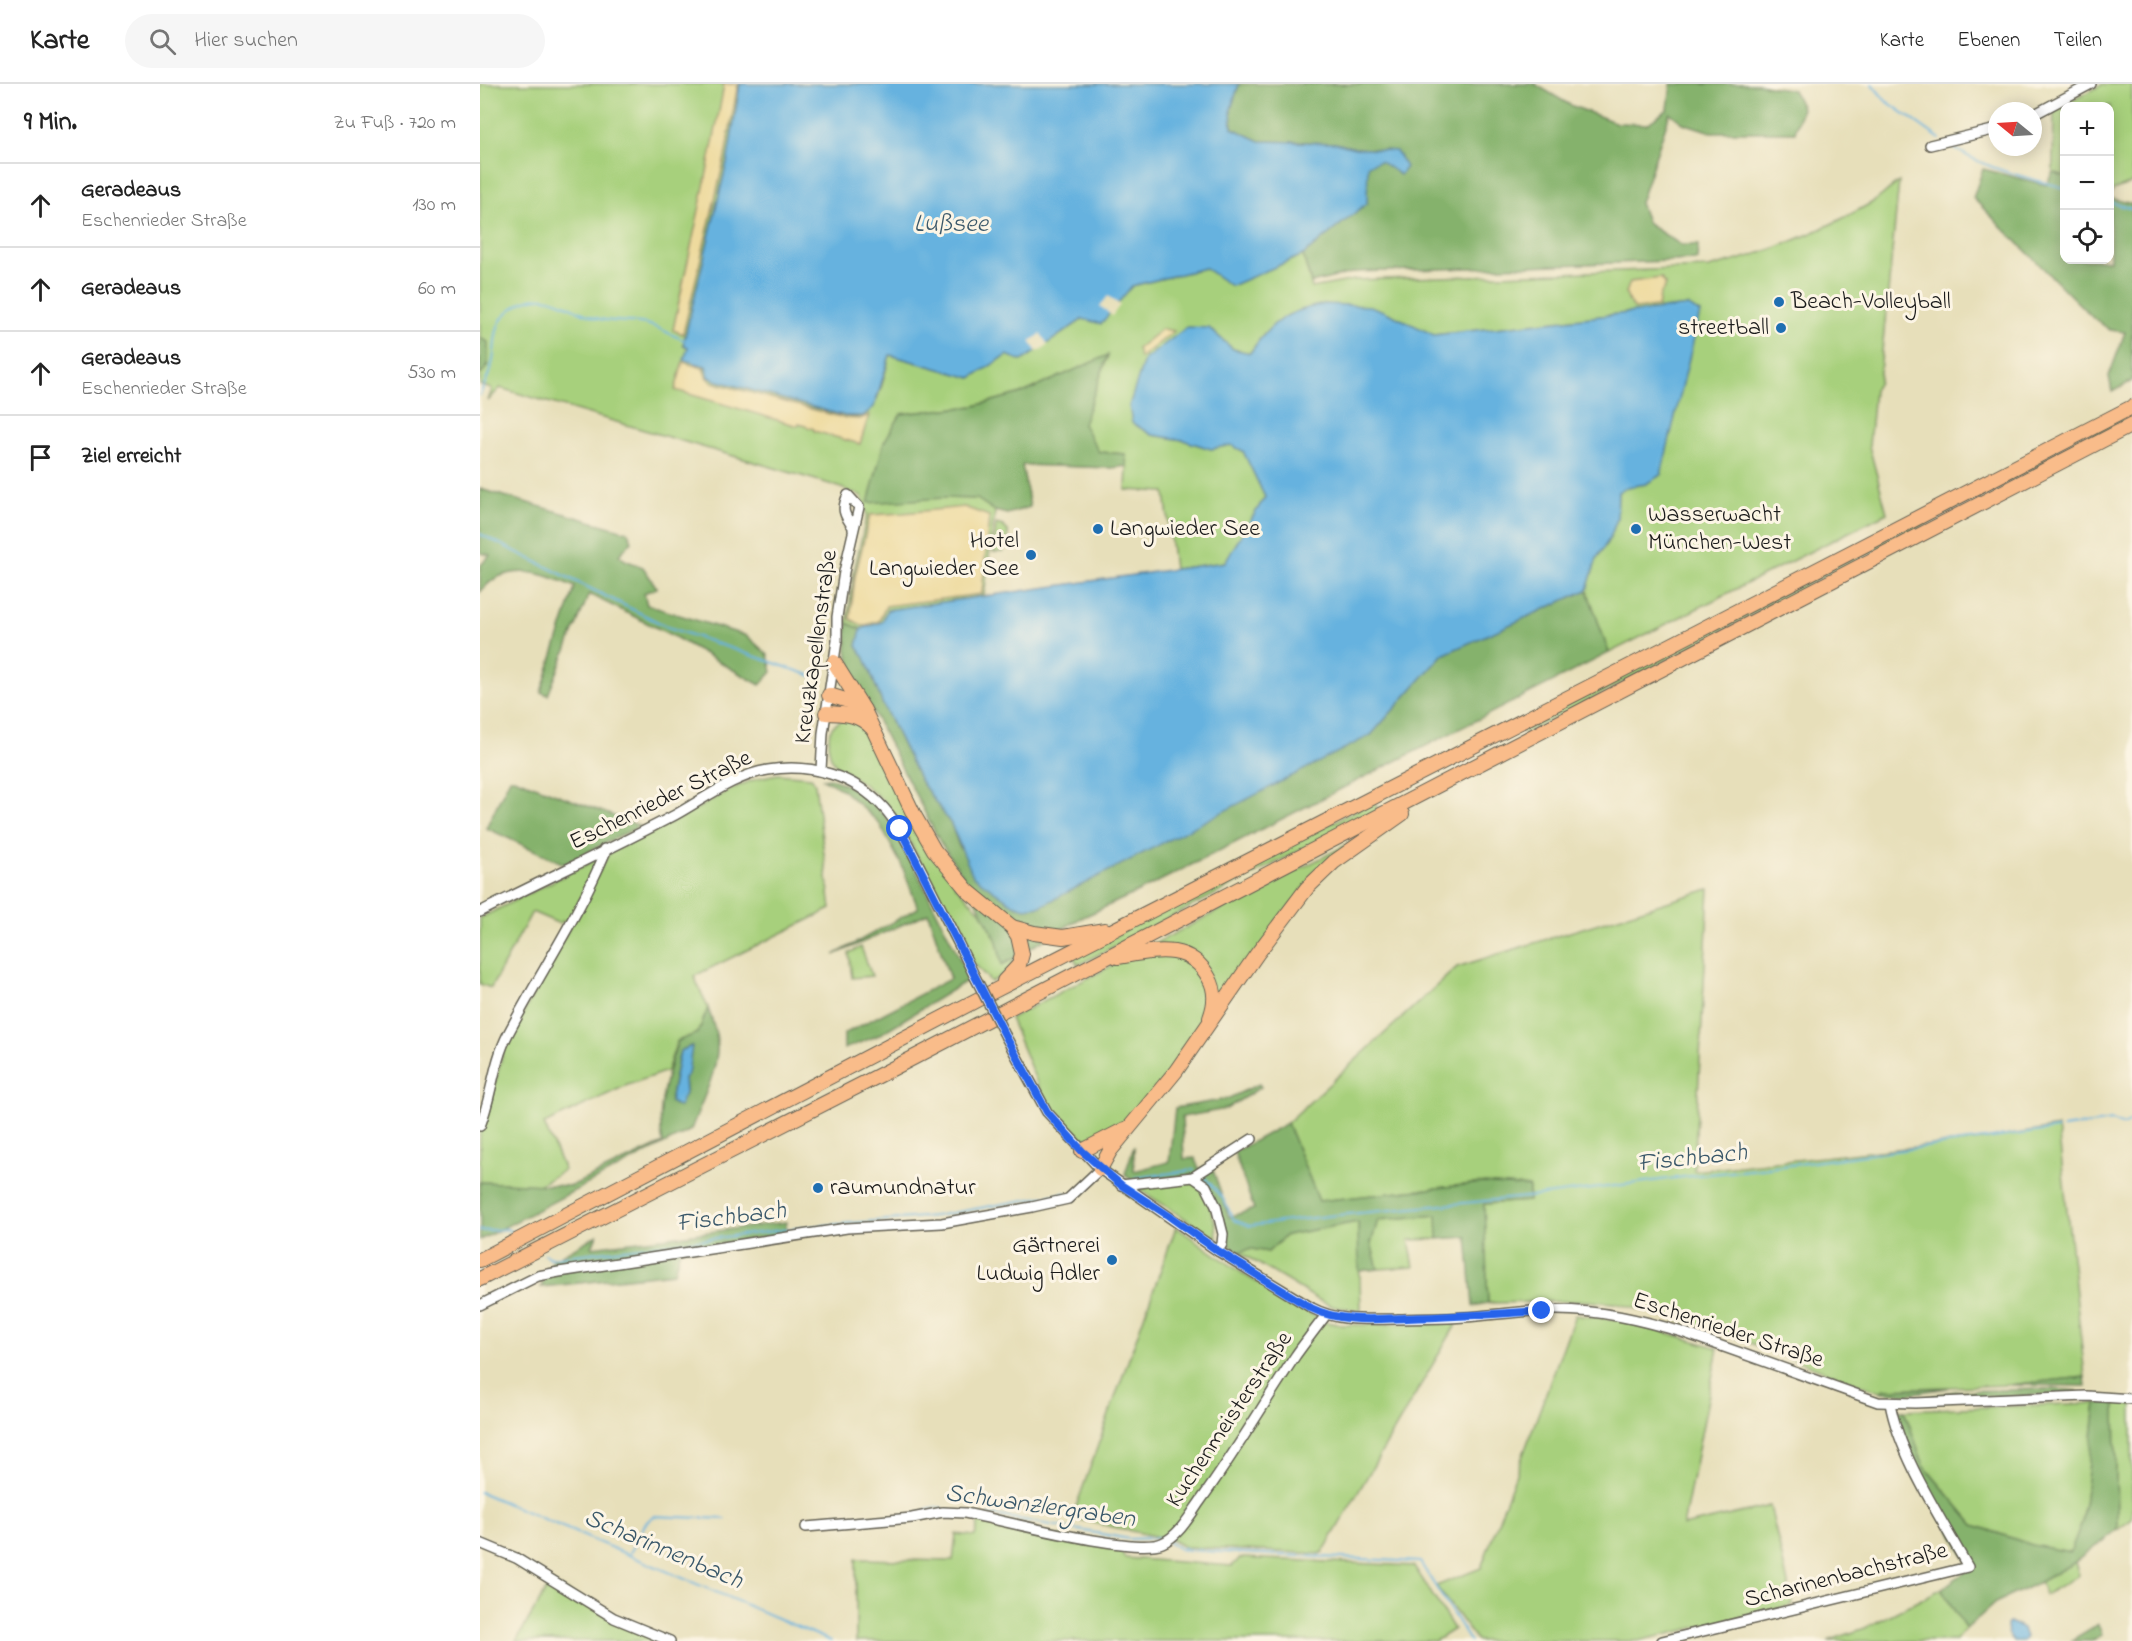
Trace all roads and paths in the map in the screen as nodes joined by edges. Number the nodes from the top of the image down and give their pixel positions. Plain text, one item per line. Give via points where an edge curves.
1 (2091, 84) edge
2 (2042, 110) edge
3 (1988, 131) edge
4 (1934, 145) dead end
5 (2132, 407) edge
6 (2132, 426) edge
7 (853, 530) dead end
8 (834, 662) junction
9 (829, 695) junction
10 (864, 710) junction
11 (826, 713) junction
12 (872, 728) junction
13 (820, 770) junction
14 (1463, 774) junction
15 (604, 849) junction
16 (480, 912) edge
17 (1012, 927) junction
18 (1119, 928) junction
19 (1104, 959) junction
20 (994, 991) junction
21 (1207, 1026) junction
22 (480, 1126) edge
23 (1129, 1127) junction
24 (1252, 1139) dead end
25 (1082, 1151) junction
26 (1100, 1169) junction
27 (1193, 1177) junction
28 (1121, 1185) junction
29 (1218, 1251) junction
30 (480, 1260) edge
31 (480, 1279) edge
32 (480, 1305) edge
33 (1326, 1315) junction
34 (2132, 1399) edge
35 (1890, 1403) junction
36 (806, 1527) dead end
37 (480, 1543) edge
38 (670, 1641) edge
39 (1662, 1641) edge

1 - 2 street
3 - 4 street
5 - 18 highway
6 - 14 highway
7 - 8 street, Kreuzkapellenstraße via 843,572
8 - 9 street, Kreuzkapellenstraße
8 - 10 highway
9 - 10 highway
9 - 11 street, Kreuzkapellenstraße
10 - 12 highway
11 - 12 highway via 854,715
11 - 13 street, Kreuzkapellenstraße
12 - 17 highway via 934,850 968,891
13 - 15 street, Eschenrieder Straße via 793,768 753,773
13 - 25 street, Eschenrieder Straße, bridge via 860,788 883,807 900,829 1047,1112
14 - 19 highway
14 - 21 highway via 1450,788 1396,817 1334,862 1307,888
15 - 16 street, Eschenrieder Straße
15 - 22 street via 569,929 507,1035
17 - 18 highway via 1063,937
17 - 20 highway via 1022,954 1019,965
18 - 20 highway
19 - 21 highway via 1163,951 1192,957 1213,984 1214,1001
19 - 31 highway
20 - 30 highway
21 - 23 highway
23 - 25 highway
23 - 26 highway
24 - 27 street
25 - 26 street, Eschenrieder Straße
26 - 28 street, Eschenrieder Straße
26 - 32 street via 1068,1198 1041,1205 942,1223 848,1228 559,1272 538,1276
27 - 28 street
27 - 29 street via 1206,1186 1216,1206 1223,1234
28 - 29 street, Eschenrieder Straße
29 - 33 street, Eschenrieder Straße
33 - 35 street, Eschenrieder Straße via 1381,1319 1556,1310 1600,1312 1682,1332 1861,1397
33 - 36 street, Kuchenmeisterstraße via 1222,1471 1185,1522 1161,1543 1115,1544 944,1512
34 - 35 street, Eschenrieder Straße via 2087,1396
35 - 39 street, Scharinenbachstraße via 1893,1420 1914,1468 1968,1567
37 - 38 street via 516,1558 614,1618

